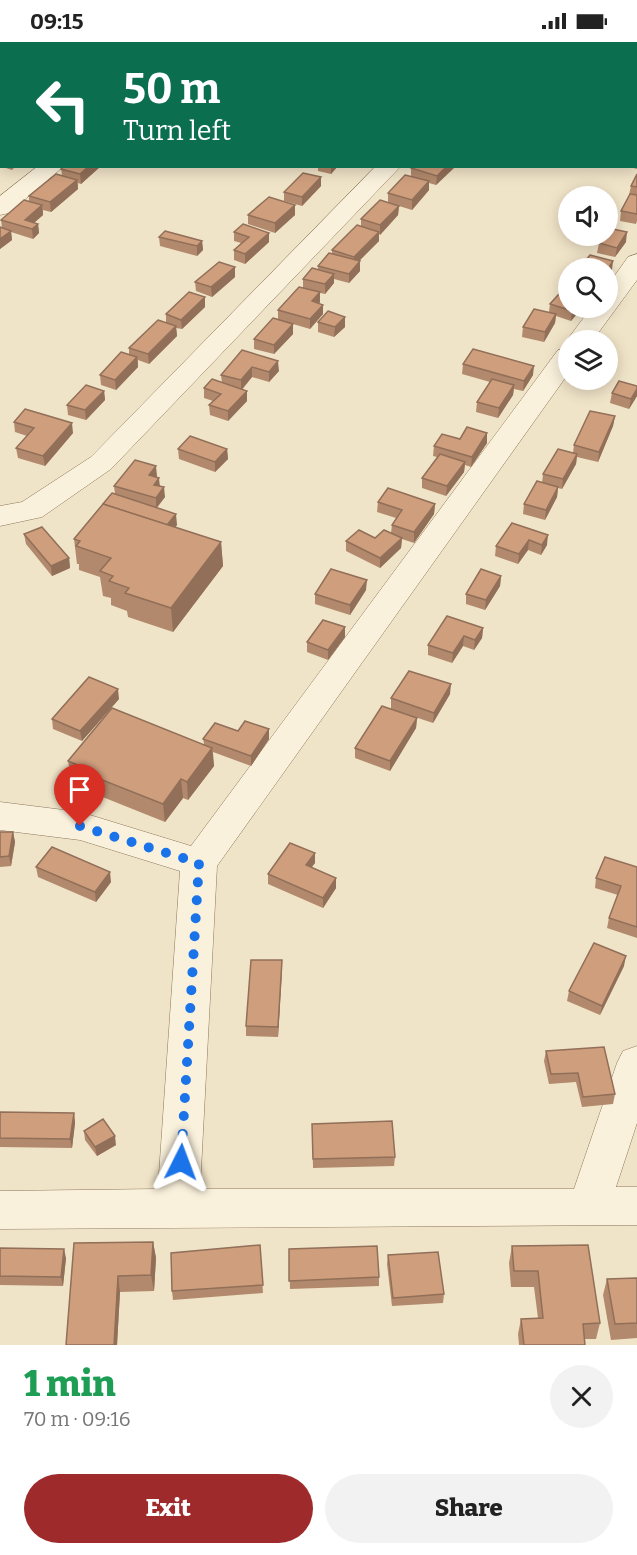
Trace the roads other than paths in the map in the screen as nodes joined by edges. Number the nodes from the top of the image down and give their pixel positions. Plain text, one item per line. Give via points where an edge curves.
1 (50, 168) edge
2 (388, 168) edge
3 (0, 208) edge
4 (637, 262) edge
5 (618, 289) edge
6 (558, 370) edge
7 (0, 516) edge
8 (0, 816) edge
9 (199, 863) junction
10 (637, 1063) edge
11 (637, 1206) edge
12 (178, 1208) junction
13 (588, 1208) junction
14 (0, 1210) edge

1 - 3 street
2 - 7 street via 101,463 31,510
4 - 5 street
6 - 9 street
8 - 9 street via 80,826
9 - 12 street
10 - 13 street
11 - 13 street
12 - 13 street
12 - 14 street

